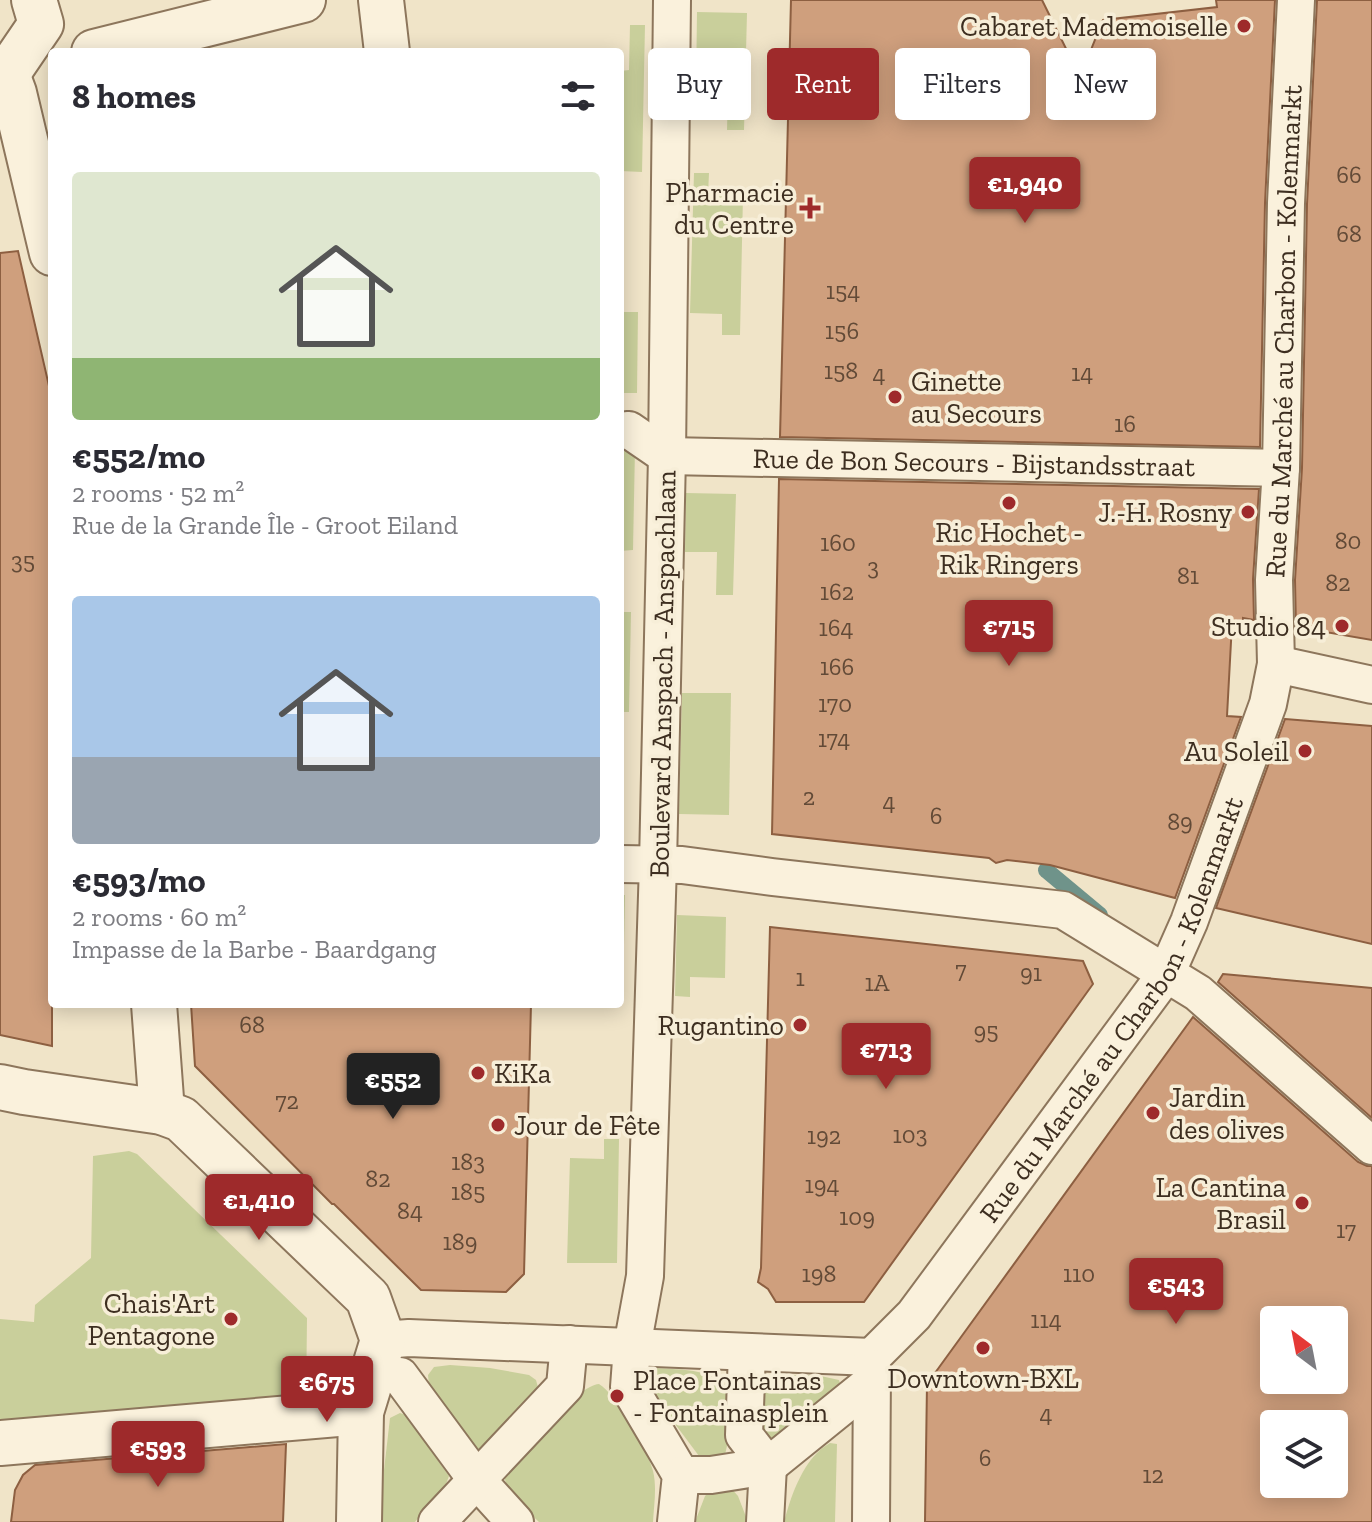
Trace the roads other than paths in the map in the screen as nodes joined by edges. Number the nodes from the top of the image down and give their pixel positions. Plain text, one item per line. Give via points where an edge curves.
1 (34, 0) edge
2 (303, 0) edge
3 (381, 0) edge
4 (672, 0) edge
5 (1296, 0) edge
6 (110, 48) edge
7 (387, 48) edge
8 (48, 63) edge
9 (4, 74) edge
10 (48, 236) edge
11 (624, 431) edge
12 (667, 456) junction
13 (1281, 468) junction
14 (1276, 664) junction
15 (1372, 685) edge
16 (624, 864) edge
17 (658, 864) junction
18 (1166, 974) junction
19 (154, 1008) edge
20 (0, 1087) edge
21 (162, 1112) junction
22 (1372, 1146) edge
23 (569, 1344) junction
24 (632, 1347) junction
25 (747, 1352) junction
26 (392, 1358) junction
27 (872, 1369) junction
28 (361, 1412) junction
29 (0, 1443) edge
30 (768, 1466) junction
31 (681, 1475) junction
32 (476, 1479) junction
33 (359, 1522) edge
34 (437, 1522) edge
35 (515, 1522) edge
36 (676, 1522) edge
37 (765, 1522) edge
38 (871, 1522) edge

1 - 9 street via 41,24
2 - 6 street
3 - 7 street
4 - 12 street, Boulevard Anspach - Anspachlaan
5 - 13 street, Rue du Marché au Charbon - Kolenmarkt
8 - 9 street
9 - 10 street via 14,93
11 - 12 street
12 - 13 street, Rue de Bon Secours - Bijstandsstraat
12 - 17 street, Boulevard Anspach - Anspachlaan
13 - 14 street, Rue du Marché au Charbon - Kolenmarkt via 1274,580
14 - 15 street
14 - 18 street, Rue du Marché au Charbon - Kolenmarkt via 1268,704
16 - 17 street
17 - 18 street via 1063,910
17 - 24 street, Boulevard Anspach - Anspachlaan via 645,1276
18 - 22 street via 1198,993
18 - 27 street, Rue du Marché au Charbon - Kolenmarkt
19 - 21 street
20 - 21 street
21 - 26 street via 181,1119 368,1298
23 - 24 street
23 - 26 street via 409,1338
23 - 32 street via 565,1386
24 - 25 street
24 - 31 street, Boulevard Anspach - Anspachlaan via 629,1387
25 - 27 street
25 - 30 street via 744,1435
26 - 28 street
26 - 32 street
27 - 30 street, Rue du Marché au Charbon - Kolenmarkt
27 - 38 street
28 - 29 street
28 - 33 street
30 - 31 street
30 - 37 street
31 - 36 street
32 - 34 street
32 - 35 street

